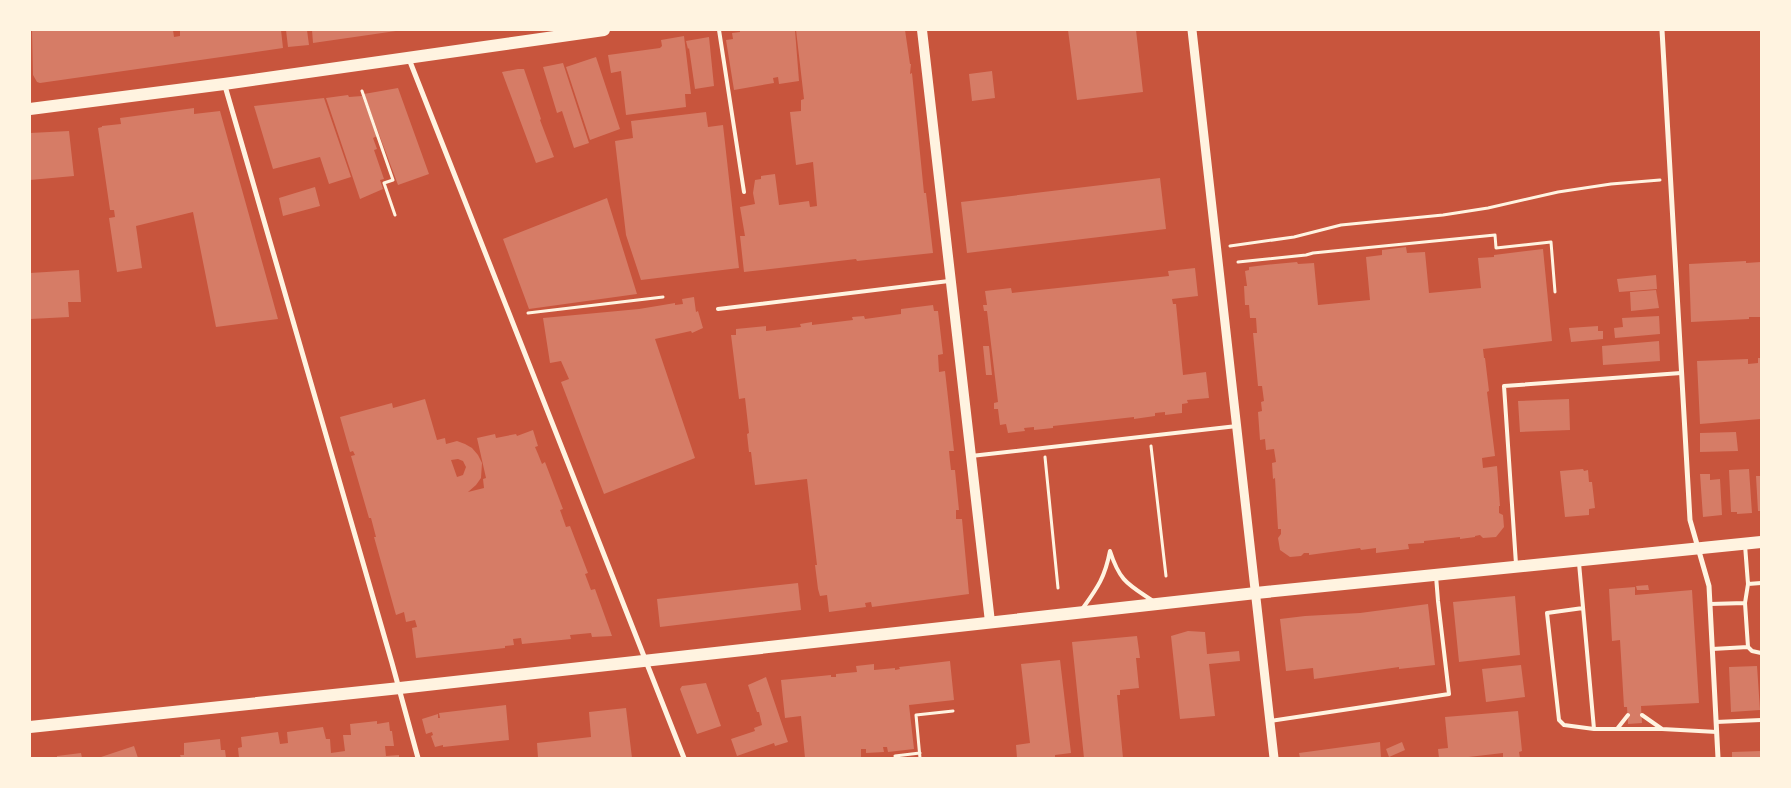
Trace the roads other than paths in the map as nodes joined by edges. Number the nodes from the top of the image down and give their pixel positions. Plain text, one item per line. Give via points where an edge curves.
1 (604, 30) edge
2 (719, 30) edge
3 (922, 30) edge
4 (1192, 30) edge
5 (1662, 30) edge
6 (577, 32) edge
7 (409, 58) junction
8 (224, 84) junction
9 (30, 109) edge
10 (744, 192) dead end
11 (951, 281) junction
12 (718, 309) dead end
13 (1681, 373) junction
14 (1237, 426) junction
15 (971, 456) junction
16 (1761, 542) edge
17 (1745, 544) junction
18 (1697, 548) junction
19 (1579, 560) junction
20 (1516, 567) junction
21 (1436, 575) junction
22 (1761, 583) edge
23 (1748, 584) junction
24 (1256, 593) junction
25 (1745, 603) junction
26 (1157, 604) junction
27 (1710, 604) junction
28 (1582, 608) junction
29 (1080, 612) junction
30 (990, 622) junction
31 (1748, 647) junction
32 (1712, 649) junction
33 (1761, 653) edge
34 (647, 660) junction
35 (400, 688) junction
36 (1628, 715) dead end
37 (1642, 716) dead end
38 (1761, 720) edge
39 (1270, 721) junction
40 (1716, 722) junction
41 (30, 727) edge
42 (1594, 729) junction
43 (1662, 729) junction
44 (1616, 730) junction
45 (1716, 732) junction
46 (418, 758) edge
47 (684, 758) edge
48 (1274, 758) edge
49 (1718, 758) edge

1 - 6 main road
2 - 10 lane
3 - 11 main road
4 - 14 street
5 - 13 street
6 - 7 main road
7 - 8 main road
7 - 34 street
8 - 9 main road
8 - 35 street
11 - 12 lane
11 - 15 main road
13 - 18 street via 1690,520
13 - 20 lane via 1504,386
14 - 15 lane
14 - 24 street
15 - 30 main road
16 - 17 main road
17 - 18 main road
17 - 23 lane
18 - 19 main road
18 - 27 street via 1709,586
19 - 20 main road
19 - 28 lane
20 - 21 main road
21 - 24 main road
21 - 39 lane via 1449,694
22 - 23 lane
23 - 25 lane
24 - 26 main road
24 - 39 street
25 - 27 lane
25 - 31 lane
26 - 29 main road
26 - 29 lane via 1124,581 1115,568 1110,551 1101,583
27 - 32 street
28 - 42 lane
28 - 42 lane via 1547,613 1558,720 1564,725
29 - 30 main road
30 - 34 main road
31 - 32 lane
31 - 33 lane
32 - 40 street
34 - 35 main road
34 - 47 street
35 - 41 main road
35 - 46 street
36 - 44 lane
37 - 43 lane
38 - 40 lane
39 - 48 street
40 - 45 street
42 - 44 lane
43 - 44 lane
43 - 45 lane
45 - 49 street

